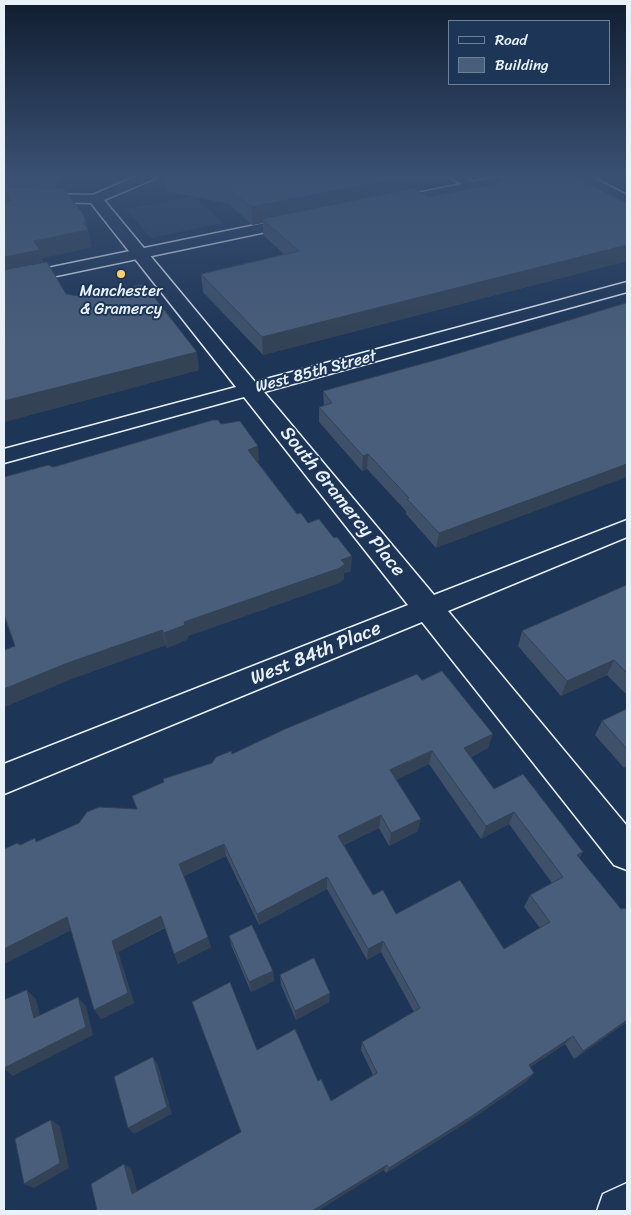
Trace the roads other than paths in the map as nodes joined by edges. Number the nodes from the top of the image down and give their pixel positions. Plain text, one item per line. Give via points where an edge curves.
1 (122, 232) edge
2 (247, 232) edge
3 (140, 254) junction
4 (4, 282) edge
5 (627, 287) edge
6 (250, 390) junction
7 (4, 456) edge
8 (627, 528) edge
9 (428, 608) junction
10 (4, 780) edge
11 (627, 853) edge
12 (627, 1206) edge
13 (620, 1211) edge

1 - 3 street, South Gramercy Place
2 - 3 street
3 - 4 street
3 - 6 street, South Gramercy Place
5 - 6 street, West 85th Street
6 - 7 street, West 85th Street
6 - 9 street, South Gramercy Place
8 - 9 street, West 84th Place
9 - 10 street, West 84th Place
9 - 11 street, South Gramercy Place
12 - 13 street

